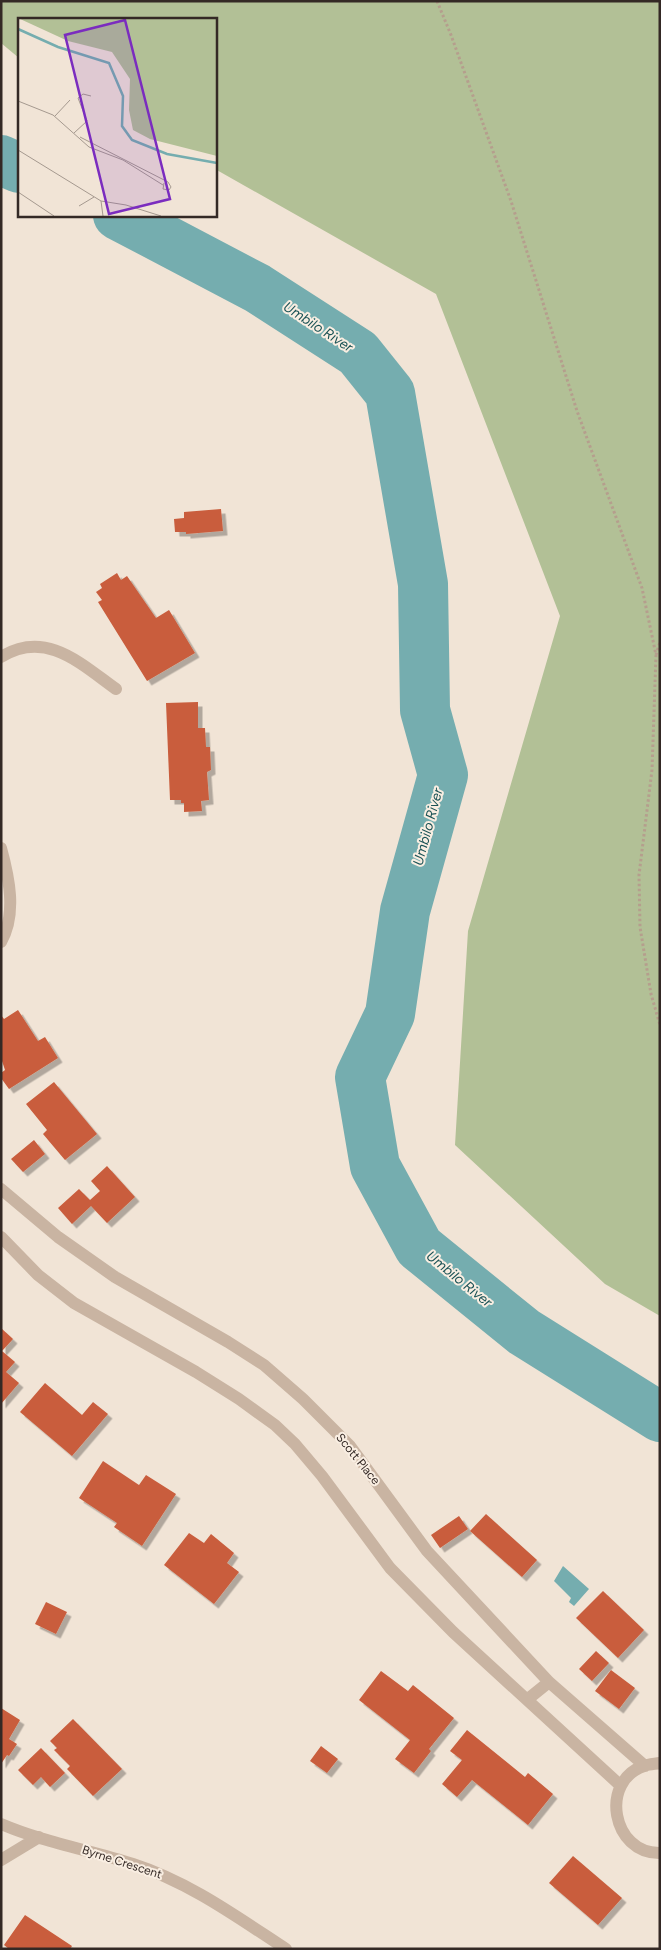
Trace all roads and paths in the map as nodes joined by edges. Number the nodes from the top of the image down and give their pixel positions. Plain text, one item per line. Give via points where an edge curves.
1 (437, 1) edge
2 (660, 642) edge
3 (656, 655) junction
4 (1, 657) edge
5 (116, 689) dead end
6 (1, 848) edge
7 (1, 942) edge
8 (660, 1025) edge
9 (1, 1189) edge
10 (1, 1237) edge
11 (549, 1682) junction
12 (528, 1700) junction
13 (660, 1764) edge
14 (645, 1766) junction
15 (621, 1786) junction
16 (1, 1824) edge
17 (39, 1837) junction
18 (660, 1853) edge
19 (1, 1860) edge
20 (286, 1949) edge

1 - 3 path via 511,201 576,411 642,588
2 - 3 path
3 - 8 path via 652,770 639,875 640,927 651,994
4 - 5 street via 22,647 43,646 66,653
6 - 7 street via 11,904
9 - 11 street, Scott Place via 58,1237 115,1277 264,1365 303,1399 350,1446 427,1551
10 - 12 street via 38,1275 74,1303 196,1372 275,1425 322,1476 390,1568 453,1632
11 - 12 street
11 - 14 street, Scott Place
12 - 15 street
13 - 14 street
14 - 15 street via 635,1770
15 - 18 street via 615,1806 619,1827 632,1844 651,1853
16 - 17 street, Byrne Crescent
17 - 19 street
17 - 20 street, Byrne Crescent via 162,1875 199,1892

